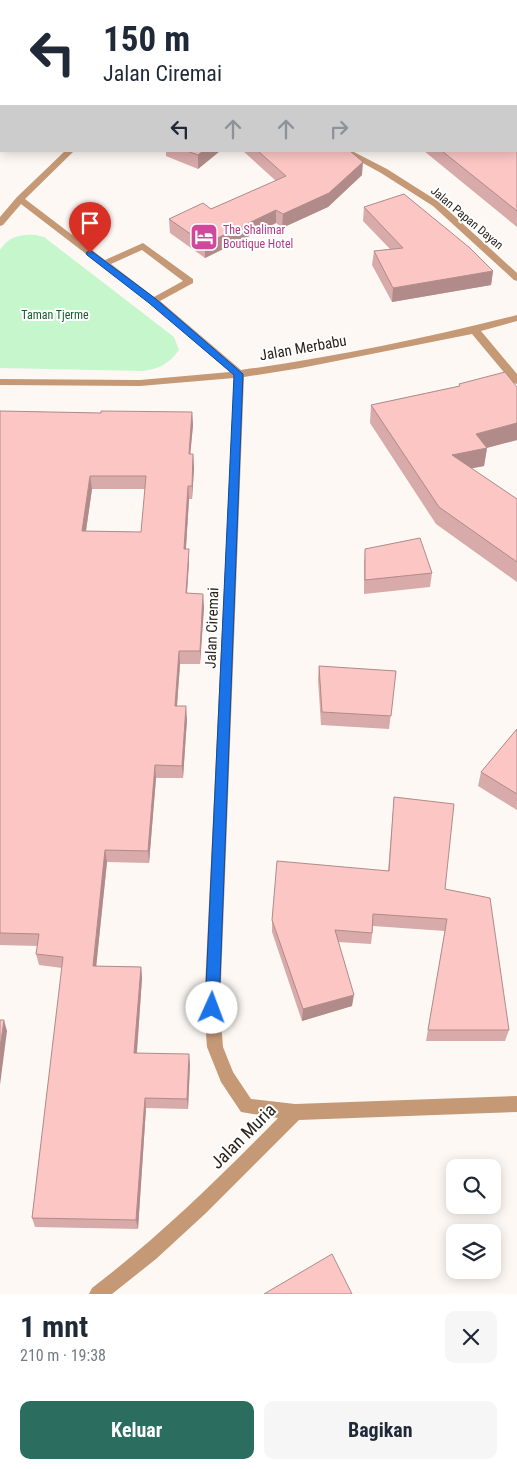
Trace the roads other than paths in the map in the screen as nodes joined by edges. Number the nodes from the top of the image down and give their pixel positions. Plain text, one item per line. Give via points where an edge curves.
1 (69, 152) edge
2 (347, 152) edge
3 (20, 199) junction
4 (0, 223) edge
5 (104, 264) junction
6 (517, 278) edge
7 (152, 301) junction
8 (517, 318) edge
9 (474, 330) junction
10 (239, 374) junction
11 (517, 380) edge
12 (0, 382) edge
13 (517, 1104) edge
14 (295, 1112) junction
15 (98, 1294) edge

1 - 3 street
2 - 6 street, Jalan Papan Dayan via 436,204
3 - 4 street
3 - 5 street
5 - 7 street
5 - 7 street via 143,246 190,281
7 - 10 street
8 - 9 street, Jalan Merbabu
9 - 10 street, Jalan Merbabu
9 - 11 street
10 - 12 street, Jalan Merbabu via 140,383
10 - 14 street, Jalan Ciremai via 212,1008 215,1047 227,1077 247,1106
13 - 14 street, Jalan Muria
14 - 15 street, Jalan Muria via 182,1224

